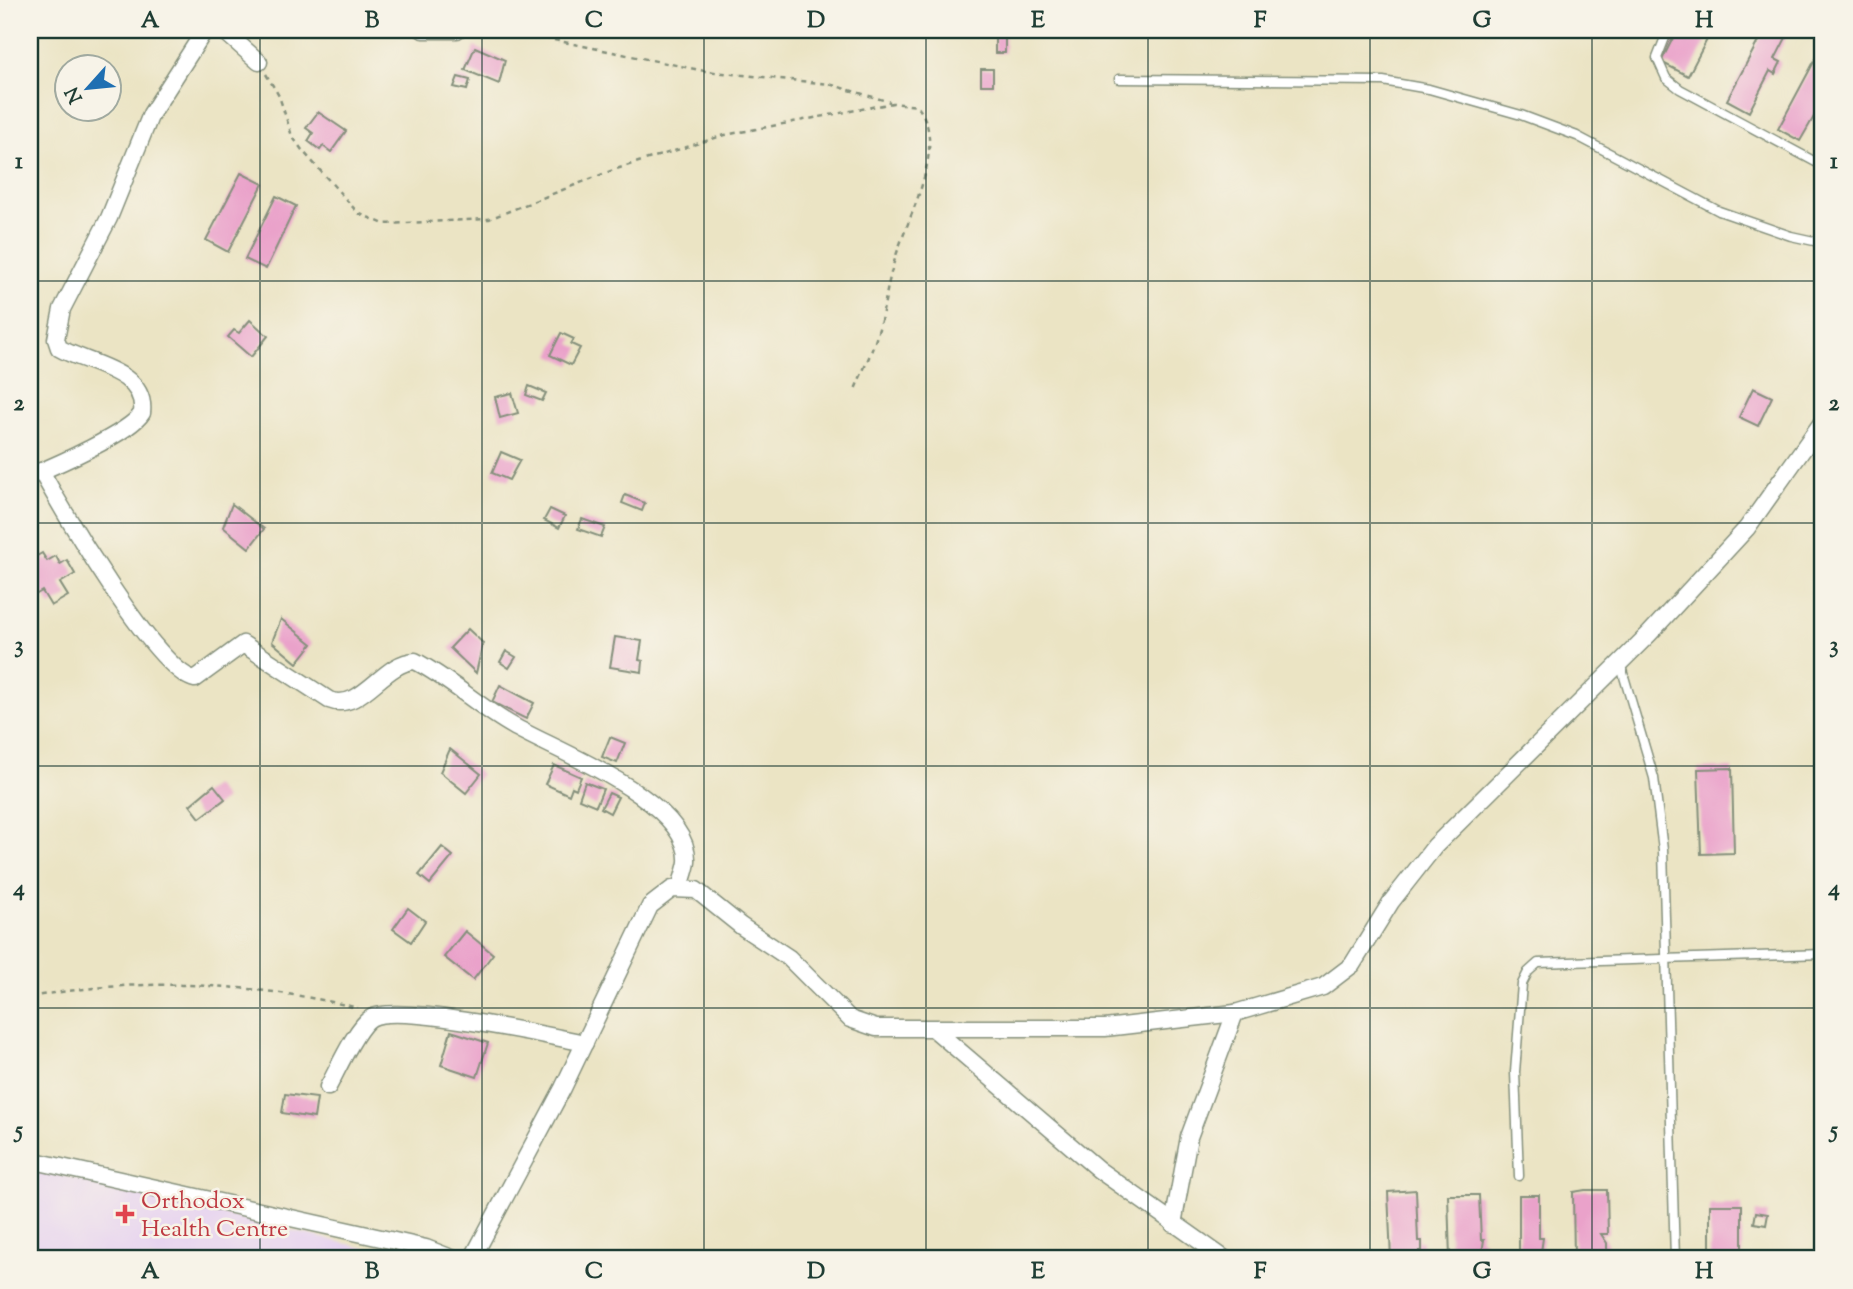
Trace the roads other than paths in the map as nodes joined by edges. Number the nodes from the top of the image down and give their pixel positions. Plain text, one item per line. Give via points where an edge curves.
1 (205, 30) edge
2 (223, 30) edge
3 (423, 30) edge
4 (457, 30) edge
5 (1668, 30) edge
6 (259, 62) road end
7 (1119, 79) dead end
8 (1823, 166) edge
9 (1823, 243) edge
10 (1823, 421) edge
11 (35, 474) edge
12 (1620, 663) junction
13 (680, 888) junction
14 (1823, 954) edge
15 (1666, 958) junction
16 (1235, 1013) junction
17 (935, 1030) junction
18 (585, 1043) junction
19 (328, 1087) dead end
20 (30, 1160) edge
21 (1518, 1175) dead end
22 (1173, 1224) junction
23 (454, 1259) edge
24 (472, 1259) edge
25 (1224, 1259) edge
26 (1675, 1259) edge

1 - 11 street via 151,114 58,324 59,348 131,382 141,398 142,413 131,426
2 - 6 street
3 - 4 street
5 - 8 lane via 1657,58 1666,78
7 - 9 lane via 1382,81 1441,92 1577,136 1719,211
10 - 12 street via 1747,528
11 - 13 street via 109,584 184,675 200,677 243,644 329,700 343,703 398,666 415,661 509,724 657,806 672,824 686,854
12 - 15 lane via 1654,778
12 - 16 street via 1435,846 1391,901 1352,965 1323,987
13 - 17 street via 705,895 789,958 850,1019 876,1028
13 - 18 street via 665,892 650,906
14 - 15 lane
15 - 21 lane via 1538,963 1528,972 1522,984 1515,1072
15 - 26 lane
16 - 17 street via 1105,1028
16 - 22 street via 1189,1137
17 - 22 street via 1098,1170
18 - 19 street via 415,1015 373,1016
18 - 24 street
20 - 23 street via 426,1248
22 - 25 street

